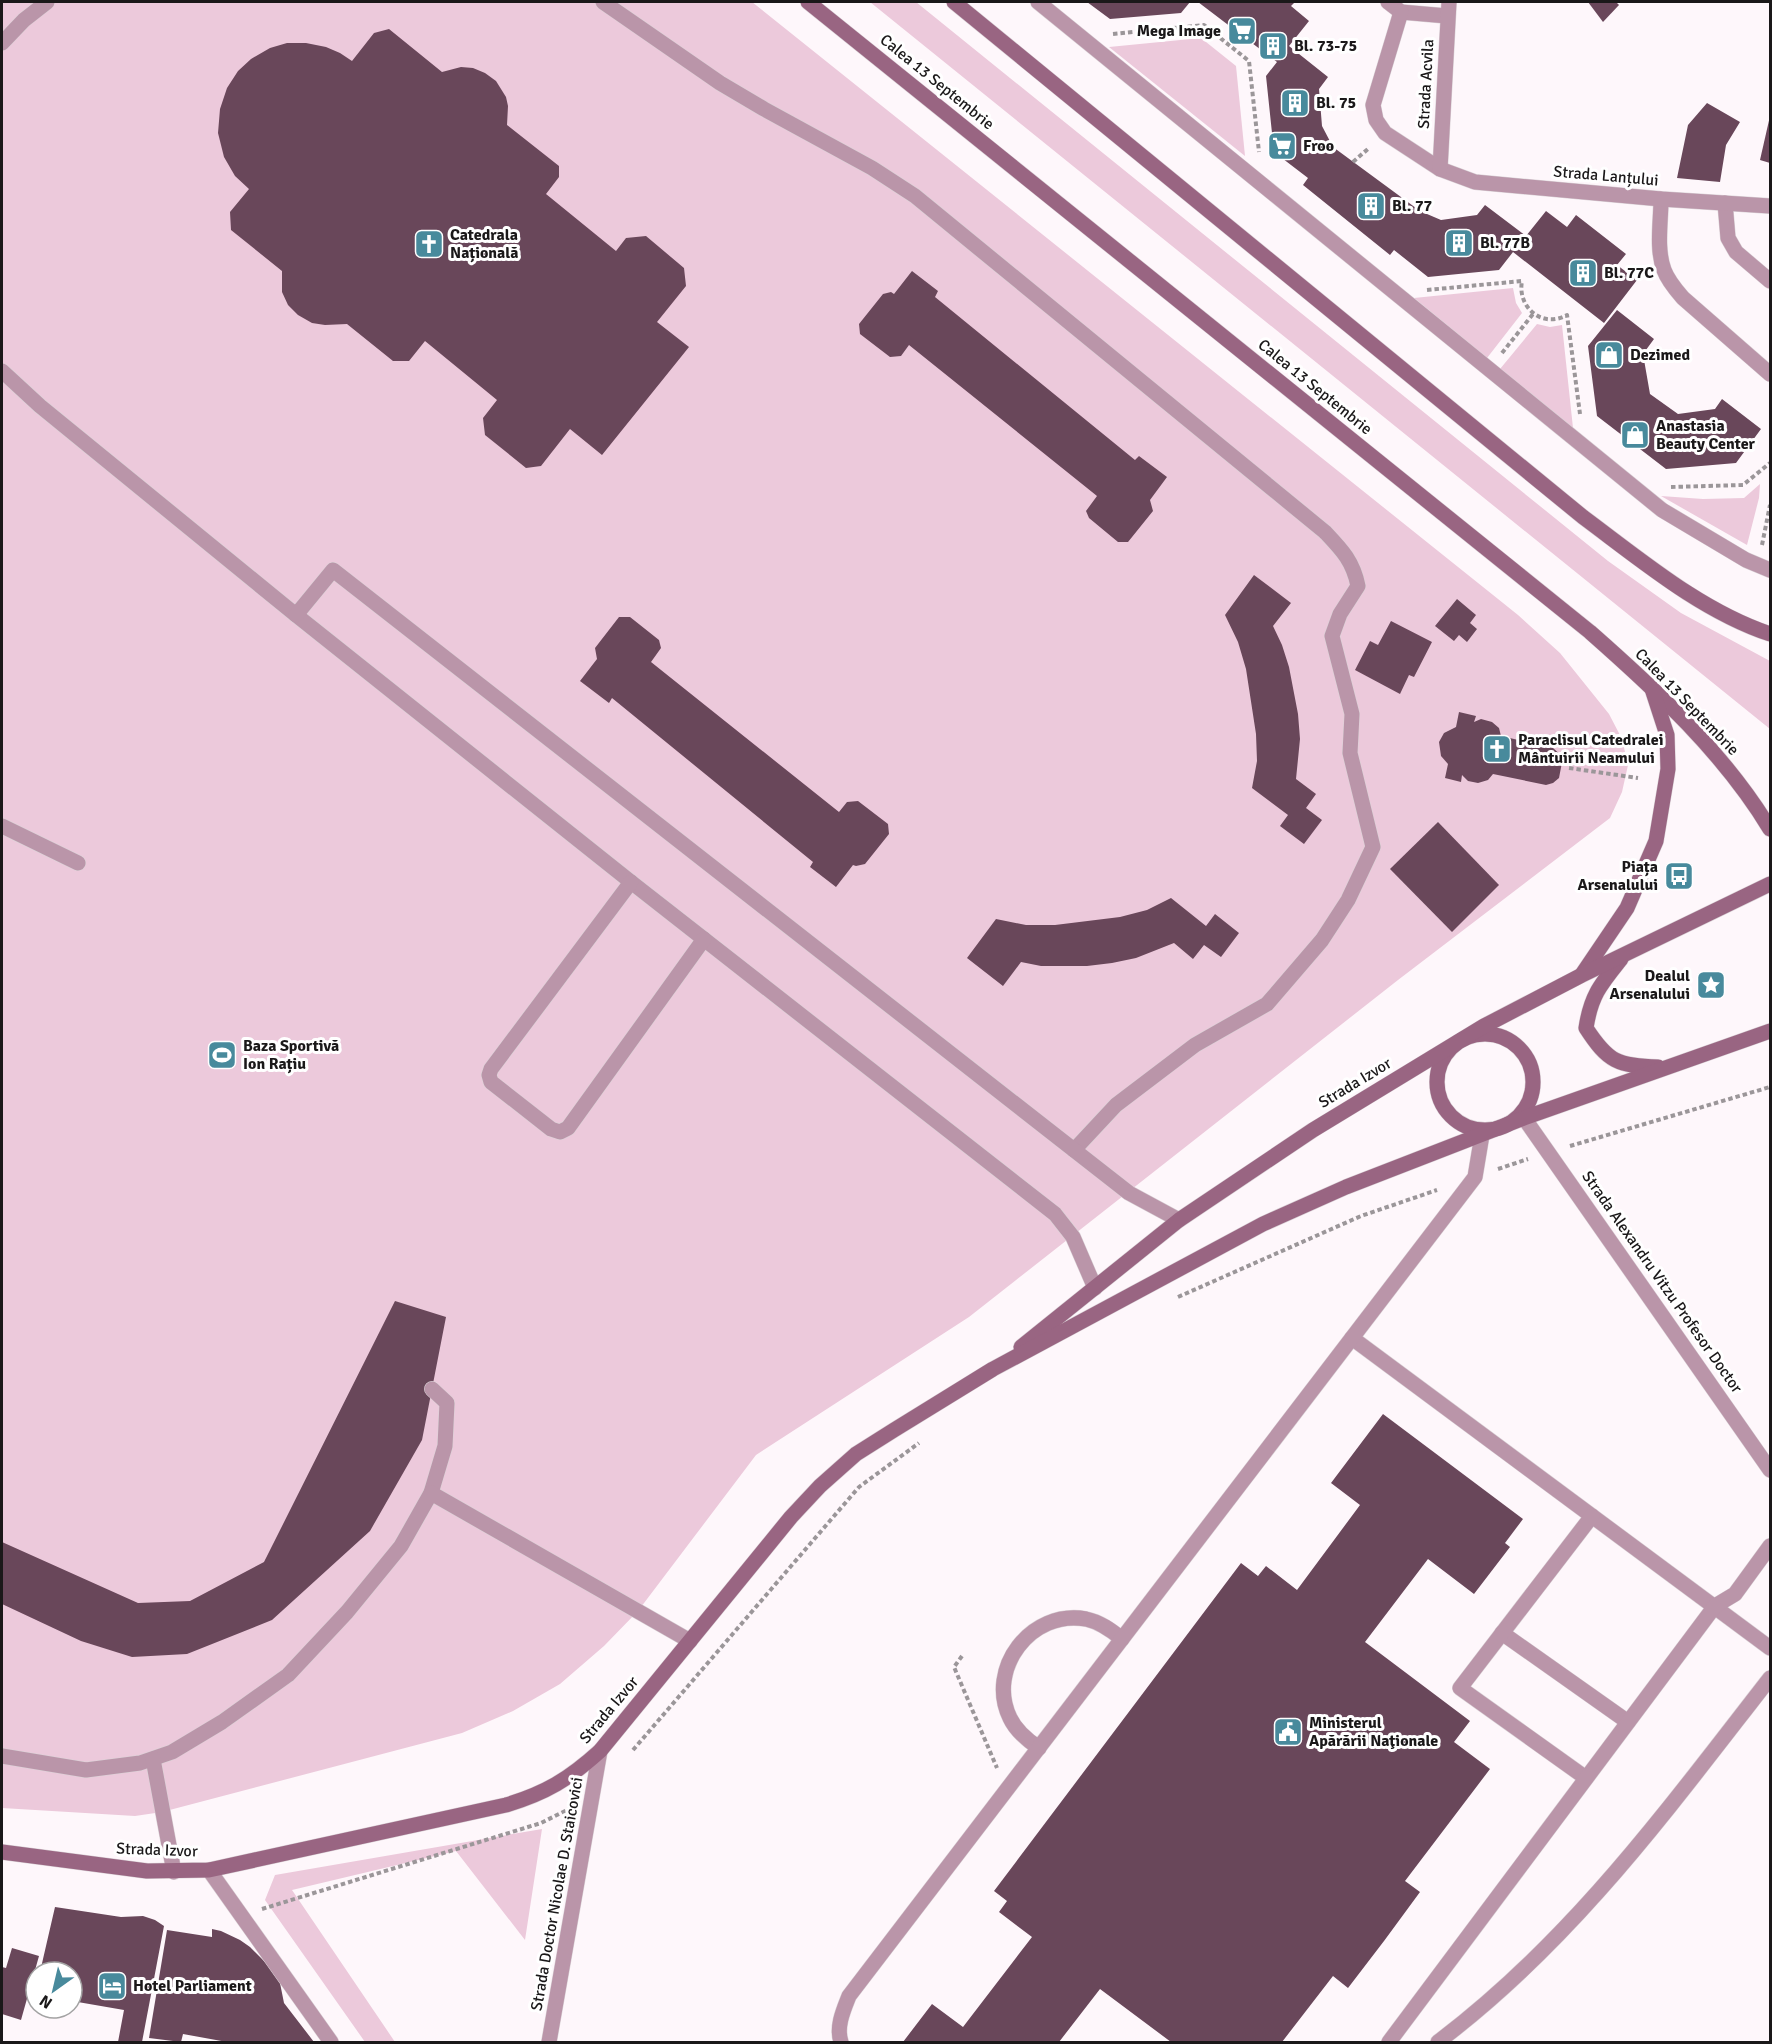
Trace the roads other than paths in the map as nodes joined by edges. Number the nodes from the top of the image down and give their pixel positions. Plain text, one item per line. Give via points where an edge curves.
1 (47, 2) edge
2 (603, 2) edge
3 (808, 2) edge
4 (954, 2) edge
5 (1038, 2) edge
6 (1388, 2) edge
7 (1448, 9) edge
8 (1401, 12) junction
9 (2, 43) edge
10 (1440, 169) junction
11 (1661, 199) junction
12 (1725, 203) junction
13 (1770, 206) edge
14 (1770, 281) edge
15 (2, 371) edge
16 (1770, 374) edge
17 (1764, 568) edge
18 (296, 615) junction
19 (1770, 634) edge
20 (1653, 690) junction
21 (2, 826) edge
22 (1770, 830) edge
23 (78, 862) dead end
24 (631, 882) junction
25 (1770, 884) edge
26 (704, 939) junction
27 (1625, 954) junction
28 (1582, 975) junction
29 (1770, 1031) edge
30 (1464, 1038) junction
31 (1666, 1067) junction
32 (1519, 1119) junction
33 (1487, 1133) junction
34 (1074, 1150) junction
35 (1179, 1220) junction
36 (1095, 1288) junction
37 (1352, 1338) junction
38 (993, 1369) junction
39 (432, 1389) dead end
40 (1770, 1470) edge
41 (431, 1493) junction
42 (1592, 1516) junction
43 (1770, 1546) edge
44 (1714, 1606) junction
45 (1502, 1633) junction
46 (1122, 1639) junction
47 (690, 1641) junction
48 (1770, 1648) edge
49 (1770, 1678) edge
50 (1628, 1722) junction
51 (1039, 1748) junction
52 (600, 1751) junction
53 (2, 1756) edge
54 (153, 1759) junction
55 (1586, 1778) junction
56 (2, 1852) edge
57 (209, 1870) junction
58 (174, 1872) junction
59 (331, 2043) edge
60 (549, 2043) edge
61 (841, 2043) edge
62 (1389, 2043) edge
63 (1438, 2043) edge

1 - 9 street
2 - 34 street via 720,83 915,196 1325,532 1346,554 1355,571 1358,586 1340,614 1332,636 1352,714 1350,753 1373,848 1348,900 1322,940 1267,1004 1195,1045 1116,1105
3 - 20 main road, Calea 13 Septembrie via 1527,580
4 - 19 main road via 1583,517 1690,594
5 - 17 street via 1662,510
6 - 8 street
7 - 8 street
7 - 10 street, Strada Acvila
8 - 10 street, Strada Lanțului via 1373,105 1385,133
10 - 11 street, Strada Lanțului via 1475,182
11 - 12 street, Strada Lanțului
11 - 16 street via 1660,245 1664,270 1672,284
12 - 13 street, Strada Lanțului
12 - 14 street via 1728,238 1736,252
15 - 18 street
18 - 24 street
18 - 34 street via 333,570
20 - 22 main road, Calea 13 Septembrie via 1723,763
20 - 28 main road via 1666,735 1668,769 1656,841 1627,908
21 - 23 street
24 - 26 street
24 - 26 street via 491,1069 490,1082 551,1129 560,1132 568,1128
25 - 27 main road, Strada Izvor
26 - 36 street via 1055,1214 1073,1237
27 - 28 main road, Strada Izvor
27 - 31 main road via 1599,987 1589,1006 1586,1028 1599,1049 1616,1061
28 - 30 main road, Strada Izvor
29 - 31 main road, Strada Izvor
30 - 32 main road via 1497,1035 1524,1052 1534,1083 1531,1099
30 - 33 main road via 1442,1060 1437,1091 1452,1118 1465,1127
30 - 35 main road, Strada Izvor via 1313,1130
31 - 32 main road, Strada Izvor
32 - 33 main road, Strada Izvor
32 - 40 street, Strada Alexandru Vitzu Profesor Doctor via 1550,1152
33 - 37 street via 1475,1177
33 - 38 main road, Strada Izvor via 1346,1187 1263,1224
34 - 35 street via 1129,1192
35 - 36 main road, Strada Izvor
36 - 38 main road, Strada Izvor
37 - 42 street
37 - 46 street
38 - 47 main road, Strada Izvor via 847,1462 791,1516
39 - 41 street via 447,1403 445,1446
41 - 47 street
41 - 54 street via 401,1546 288,1675 222,1722
42 - 44 street
42 - 45 street
43 - 44 street via 1735,1594
44 - 48 street
44 - 50 street
45 - 50 street
45 - 55 street via 1460,1688
46 - 51 street
46 - 51 street via 1086,1619 1063,1619 1042,1625 1024,1637 1004,1675 1004,1697 1010,1718 1023,1736
47 - 52 main road, Strada Izvor
49 - 63 street via 1588,1904 1491,2000
50 - 55 street
51 - 61 street via 849,1996 841,2017
52 - 57 main road, Strada Izvor via 556,1786 529,1798
52 - 60 street, Strada Doctor Nicolae D. Staicovici
53 - 54 street via 86,1770
54 - 58 street
55 - 62 street
56 - 58 main road, Strada Izvor
57 - 58 main road, Strada Izvor
57 - 59 street

